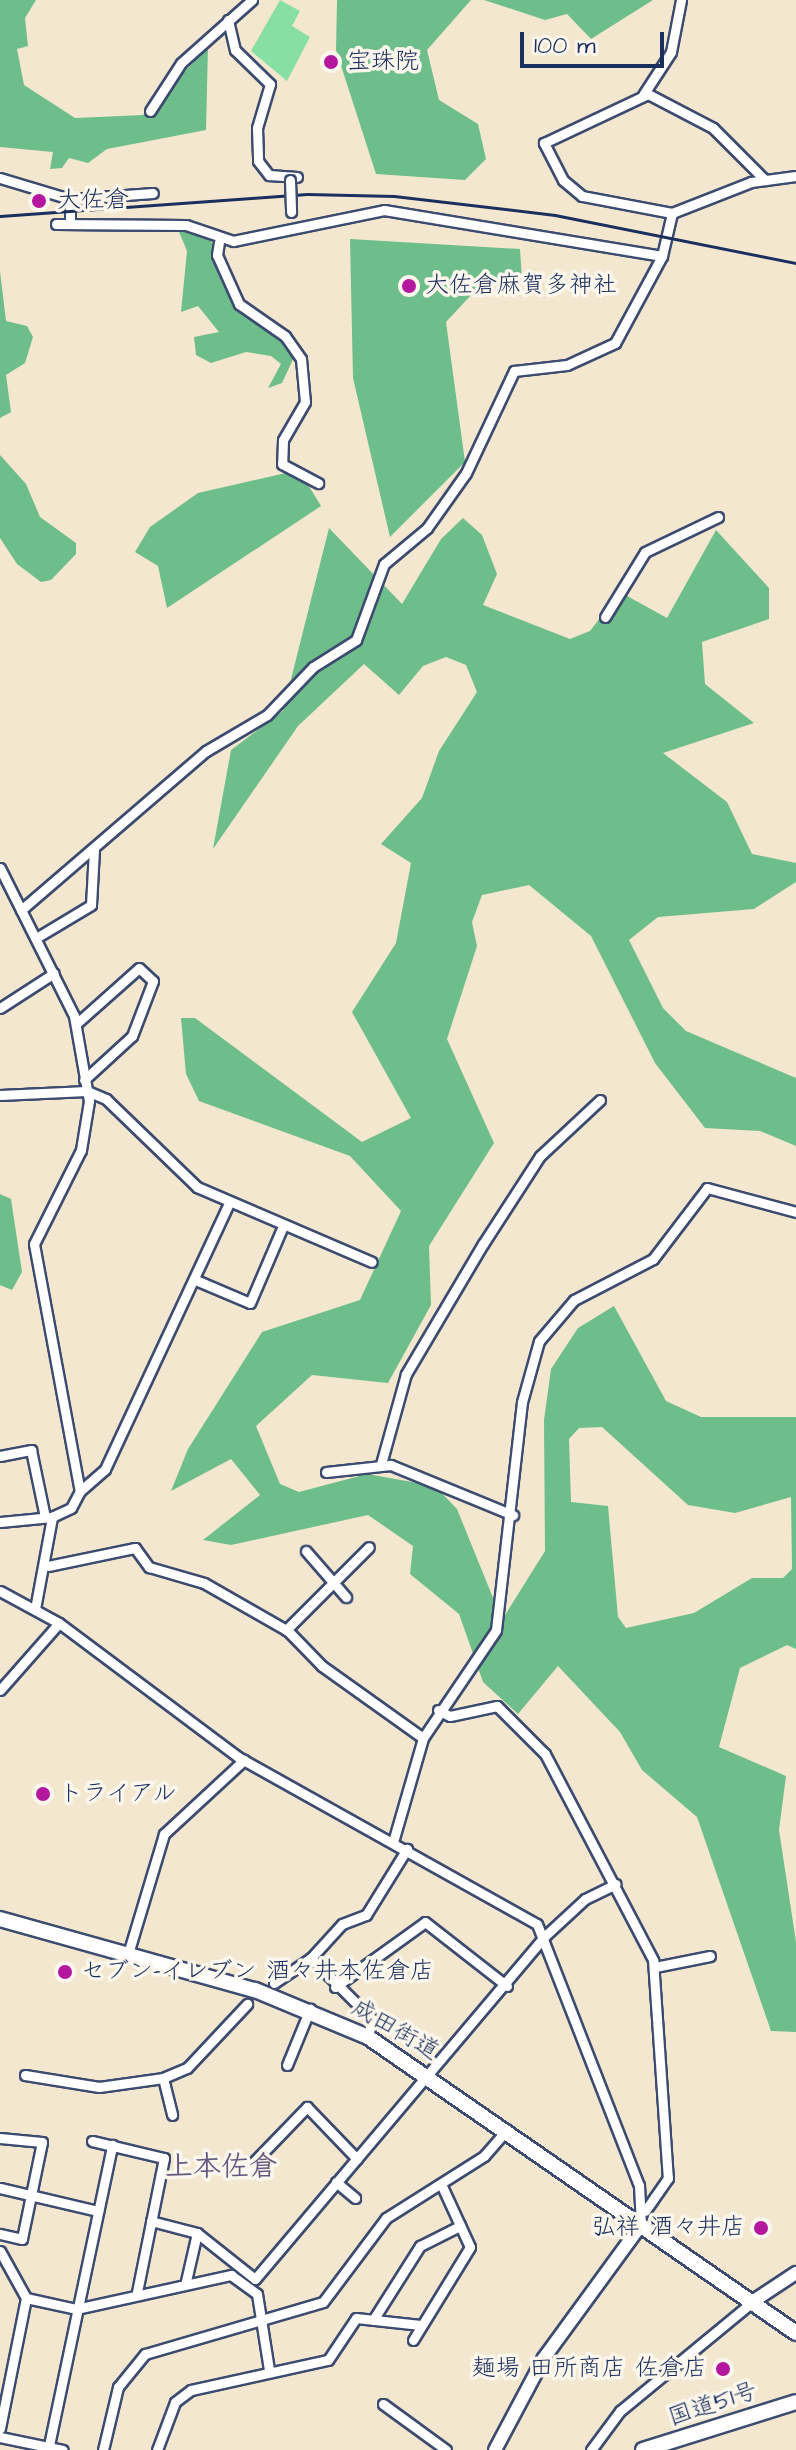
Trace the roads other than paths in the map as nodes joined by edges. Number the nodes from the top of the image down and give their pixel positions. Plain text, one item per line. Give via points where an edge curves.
1 (252, 0) edge
2 (681, 0) edge
3 (228, 20) junction
4 (643, 95) junction
5 (150, 111) dead end
6 (796, 176) edge
7 (0, 178) edge
8 (765, 180) junction
9 (153, 193) dead end
10 (70, 199) junction
11 (672, 213) junction
12 (70, 221) junction
13 (56, 224) dead end
14 (292, 231) junction
15 (219, 242) junction
16 (662, 256) junction
17 (318, 483) dead end
18 (718, 517) dead end
19 (605, 617) dead end
20 (94, 850) junction
21 (0, 868) edge
22 (21, 910) junction
23 (36, 938) junction
24 (54, 973) junction
25 (0, 1008) edge
26 (76, 1024) junction
27 (84, 1080) junction
28 (87, 1091) junction
29 (0, 1095) edge
30 (600, 1100) dead end
31 (229, 1203) junction
32 (796, 1212) edge
33 (283, 1226) junction
34 (372, 1262) dead end
35 (198, 1281) junction
36 (0, 1456) edge
37 (381, 1464) junction
38 (326, 1472) dead end
39 (80, 1491) junction
40 (513, 1515) junction
41 (48, 1517) junction
42 (0, 1522) edge
43 (369, 1547) dead end
44 (306, 1551) dead end
45 (48, 1566) junction
46 (330, 1579) junction
47 (0, 1591) edge
48 (346, 1597) dead end
49 (35, 1609) junction
50 (59, 1623) junction
51 (286, 1630) junction
52 (0, 1690) edge
53 (438, 1710) junction
54 (423, 1738) junction
55 (244, 1760) junction
56 (393, 1842) junction
57 (407, 1849) junction
58 (616, 1884) junction
59 (0, 1919) edge
60 (546, 1935) junction
61 (128, 1954) junction
62 (710, 1956) dead end
63 (311, 1958) junction
64 (655, 1967) junction
65 (274, 1983) dead end
66 (507, 1986) junction
67 (335, 1987) junction
68 (247, 2004) dead end
69 (310, 2009) junction
70 (368, 2037) junction
71 (287, 2065) dead end
72 (25, 2075) dead end
73 (432, 2076) junction
74 (163, 2078) junction
75 (172, 2115) dead end
76 (507, 2130) junction
77 (0, 2138) edge
78 (92, 2141) dead end
79 (112, 2145) junction
80 (357, 2159) junction
81 (248, 2168) dead end
82 (336, 2182) junction
83 (442, 2186) junction
84 (0, 2188) edge
85 (32, 2197) junction
86 (355, 2198) dead end
87 (98, 2211) junction
88 (643, 2218) junction
89 (151, 2221) junction
90 (460, 2226) junction
91 (197, 2233) junction
92 (0, 2234) edge
93 (0, 2251) edge
94 (796, 2273) edge
95 (186, 2281) junction
96 (137, 2292) junction
97 (26, 2298) junction
98 (752, 2302) junction
99 (76, 2309) junction
100 (262, 2319) junction
101 (373, 2320) junction
102 (421, 2325) junction
103 (796, 2333) edge
104 (413, 2340) dead end
105 (269, 2370) junction
106 (796, 2402) edge
107 (383, 2404) dead end
108 (0, 2428) edge
109 (0, 2437) edge
110 (48, 2448) edge
111 (63, 2450) edge
112 (103, 2450) edge
113 (157, 2450) edge
114 (446, 2450) edge
115 (495, 2450) edge
116 (591, 2450) edge
117 (643, 2450) edge

1 - 3 street
2 - 4 street via 671,52
3 - 5 street via 181,63
3 - 14 street, bridge via 235,50 270,84 257,128 258,161 265,173 293,178
4 - 8 street via 713,128
4 - 11 street via 544,143 563,180 582,196
6 - 8 street
7 - 10 street
8 - 11 street
9 - 10 street
10 - 12 street
11 - 16 street
12 - 13 street
12 - 15 street via 186,225
14 - 15 street
14 - 16 street via 384,210
15 - 17 street via 217,255 239,304 285,336 301,359 305,402 283,440 282,464
16 - 20 street via 632,321 608,349 567,365 514,371 466,473 427,528 384,564 356,640 313,667 267,715 206,751
18 - 19 street via 645,552
20 - 22 street
20 - 23 street via 91,905
21 - 22 street
22 - 23 street
23 - 24 street
24 - 25 street
24 - 26 street
26 - 27 street
26 - 27 street via 136,970 153,981 132,1036
27 - 28 street
28 - 29 street
28 - 31 street via 106,1099 175,1171
28 - 39 street via 85,1139 34,1244
30 - 37 street via 540,1156 483,1244 406,1374
31 - 33 street
31 - 35 street
32 - 40 street via 707,1188 653,1259 594,1287 556,1318 528,1371
33 - 34 street
33 - 35 street via 250,1303
35 - 39 street via 105,1469
36 - 41 street via 31,1450
37 - 38 street via 345,1475
37 - 40 street
39 - 41 street via 71,1508
40 - 53 street via 496,1630
41 - 42 street
41 - 45 street
43 - 46 street
44 - 46 street
45 - 49 street
45 - 51 street via 135,1548 149,1567 204,1583
46 - 48 street
46 - 51 street
47 - 49 street
49 - 50 street
50 - 52 street
50 - 55 street
51 - 54 street via 334,1675
53 - 54 street
53 - 58 street via 450,1716 505,1709 546,1756
54 - 56 street
55 - 56 street
55 - 61 street via 164,1834
56 - 57 street
57 - 60 street via 520,1910
57 - 63 street via 366,1915 342,1924
58 - 60 street via 585,1899
58 - 64 street
59 - 61 highway, 成田街道
60 - 66 street
60 - 88 street
61 - 69 highway, 成田街道
62 - 64 street
63 - 65 street
63 - 67 street
64 - 88 street via 668,2178
66 - 67 street via 425,1922
66 - 73 street
67 - 70 street via 372,2019
68 - 74 street via 198,2059
69 - 70 highway, 成田街道
69 - 71 street
70 - 73 highway, 成田街道
72 - 74 street via 99,2087
73 - 76 highway, 成田街道
73 - 80 street
74 - 75 street
76 - 83 street
76 - 88 highway, 成田街道
77 - 85 street via 42,2142
78 - 79 street
79 - 87 street
79 - 89 street via 164,2158
80 - 81 street via 307,2107
80 - 82 street
82 - 86 street
82 - 91 street via 255,2279
83 - 90 street
83 - 100 street via 386,2218 323,2302
84 - 85 street
85 - 87 street
85 - 92 street via 22,2239
87 - 99 street
88 - 98 highway, 成田街道
88 - 115 main road via 544,2358
89 - 91 street
89 - 96 street
90 - 101 street via 420,2246
90 - 102 street via 470,2247
91 - 95 street
93 - 97 street
94 - 98 main road
95 - 96 street
95 - 100 street via 231,2275 257,2294
96 - 99 street
97 - 99 street
97 - 108 street
98 - 103 highway, 成田街道
98 - 116 street via 620,2411
99 - 110 street
100 - 105 street
100 - 112 street via 145,2354 118,2387
101 - 102 street
101 - 105 street via 356,2318 328,2360
102 - 104 street
105 - 113 street via 191,2390 175,2402
106 - 117 highway, 国道51号
107 - 114 street
109 - 110 street
110 - 111 street

